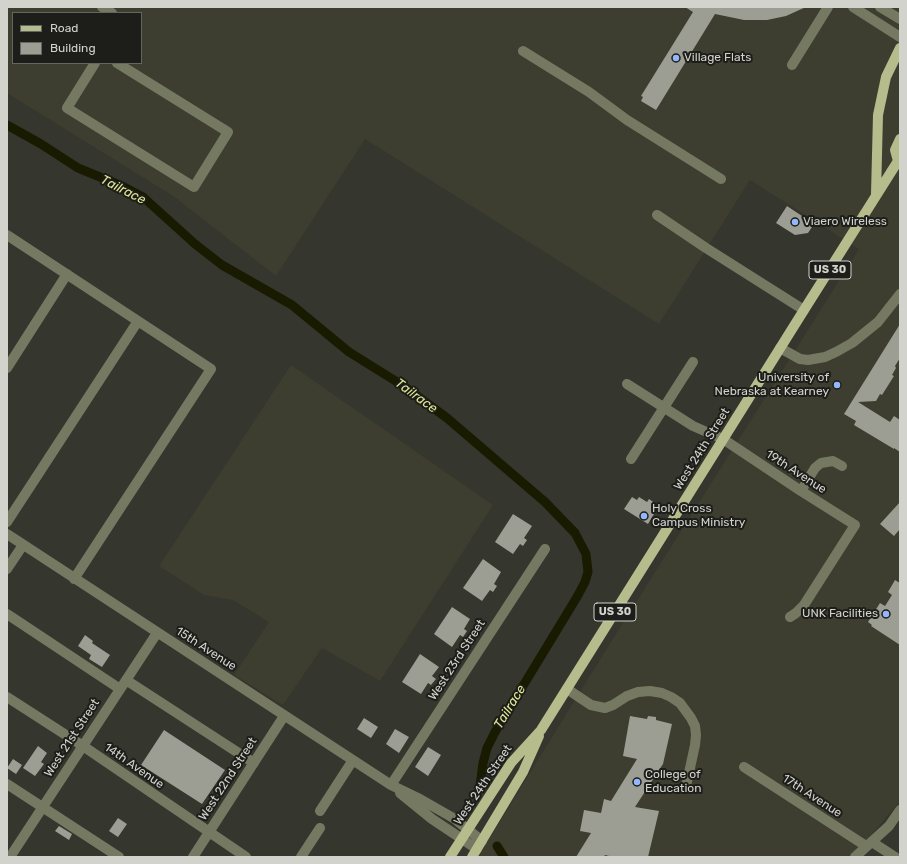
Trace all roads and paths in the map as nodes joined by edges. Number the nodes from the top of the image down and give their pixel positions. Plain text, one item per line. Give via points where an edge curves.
1 (828, 7) edge
2 (853, 7) edge
3 (880, 7) edge
4 (900, 19) edge
5 (900, 37) edge
6 (900, 48) edge
7 (523, 51) dead end
8 (94, 64) edge
9 (119, 64) edge
10 (792, 65) dead end
11 (900, 139) edge
12 (899, 161) edge
13 (721, 179) dead end
14 (876, 196) junction
15 (657, 215) dead end
16 (7, 235) edge
17 (67, 274) junction
18 (900, 294) edge
19 (804, 310) junction
20 (138, 321) junction
21 (780, 348) junction
22 (693, 362) dead end
23 (7, 368) edge
24 (627, 384) dead end
25 (664, 407) junction
26 (723, 439) junction
27 (631, 459) dead end
28 (842, 466) dead end
29 (801, 491) junction
30 (7, 522) edge
31 (7, 534) edge
32 (23, 545) junction
33 (545, 549) dead end
34 (7, 569) edge
35 (74, 579) junction
36 (7, 614) edge
37 (790, 617) dead end
38 (157, 633) junction
39 (126, 680) junction
40 (120, 689) junction
41 (567, 689) junction
42 (7, 697) edge
43 (284, 716) junction
44 (541, 730) junction
45 (83, 746) junction
46 (353, 760) junction
47 (254, 763) junction
48 (744, 767) dead end
49 (687, 782) dead end
50 (7, 784) edge
51 (391, 785) junction
52 (43, 807) junction
53 (900, 810) edge
54 (320, 812) dead end
55 (320, 828) dead end
56 (468, 829) junction
57 (208, 832) junction
58 (462, 839) junction
59 (869, 844) junction
60 (477, 849) edge
61 (10, 857) edge
62 (119, 857) edge
63 (193, 857) edge
64 (246, 857) edge
65 (301, 857) edge
66 (450, 857) edge
67 (855, 857) edge
68 (895, 857) edge

1 - 10 street
2 - 5 street
3 - 4 street
6 - 14 main road via 886,77 878,115
7 - 13 street
8 - 9 street via 67,108 194,187 228,132
11 - 12 main road, West 24th Street / US 30 via 895,150
12 - 14 main road, West 24th Street / US 30
14 - 19 main road, West 24th Street / US 30
15 - 19 street
16 - 17 street
17 - 20 street
17 - 23 street
18 - 21 street via 878,322 852,343 825,357 800,359
19 - 21 main road, West 24th Street / US 30
20 - 30 street
20 - 35 street via 211,369
21 - 26 main road, West 24th Street / US 30
22 - 25 street
24 - 25 street, 19th Avenue
25 - 26 street, 19th Avenue via 696,427
25 - 27 street
26 - 29 street, 19th Avenue
26 - 41 main road, West 24th Street / US 30
28 - 29 street via 833,461 821,463
29 - 37 street, 19th Avenue via 855,525 804,605
31 - 32 street, 15th Avenue
32 - 34 street
32 - 35 street, 15th Avenue
33 - 51 street, West 23rd Street
35 - 38 street, 15th Avenue
36 - 40 street
38 - 39 street, West 21st Street
38 - 43 street, 15th Avenue
39 - 40 street, West 21st Street
39 - 47 street
40 - 45 street, West 21st Street
41 - 44 main road, West 24th Street / US 30
41 - 49 street via 591,705 605,708 627,696 650,691 662,693 680,703 691,718 696,735
42 - 45 street, 14th Avenue
43 - 46 street, 15th Avenue
43 - 47 street, West 22nd Street
44 - 56 main road, West 24th Street / US 30 via 511,763
44 - 60 main road, West 24th Street / US 30 via 523,772
45 - 52 street, West 21st Street
45 - 57 street, 14th Avenue
46 - 51 street, 15th Avenue
46 - 54 street
47 - 57 street, West 22nd Street
48 - 59 street, 17th Avenue
50 - 52 street
51 - 56 street, 15th Avenue via 420,798
51 - 58 street, 15th Avenue via 432,819
52 - 61 street, West 21st Street
52 - 62 street
53 - 59 street via 889,826
55 - 65 street
56 - 58 main road, West 24th Street / US 30
56 - 60 street, 15th Avenue
57 - 63 street, West 22nd Street
57 - 64 street, 14th Avenue
58 - 60 street, 15th Avenue
58 - 66 main road, West 24th Street / US 30
59 - 67 street
59 - 68 street, 17th Avenue

